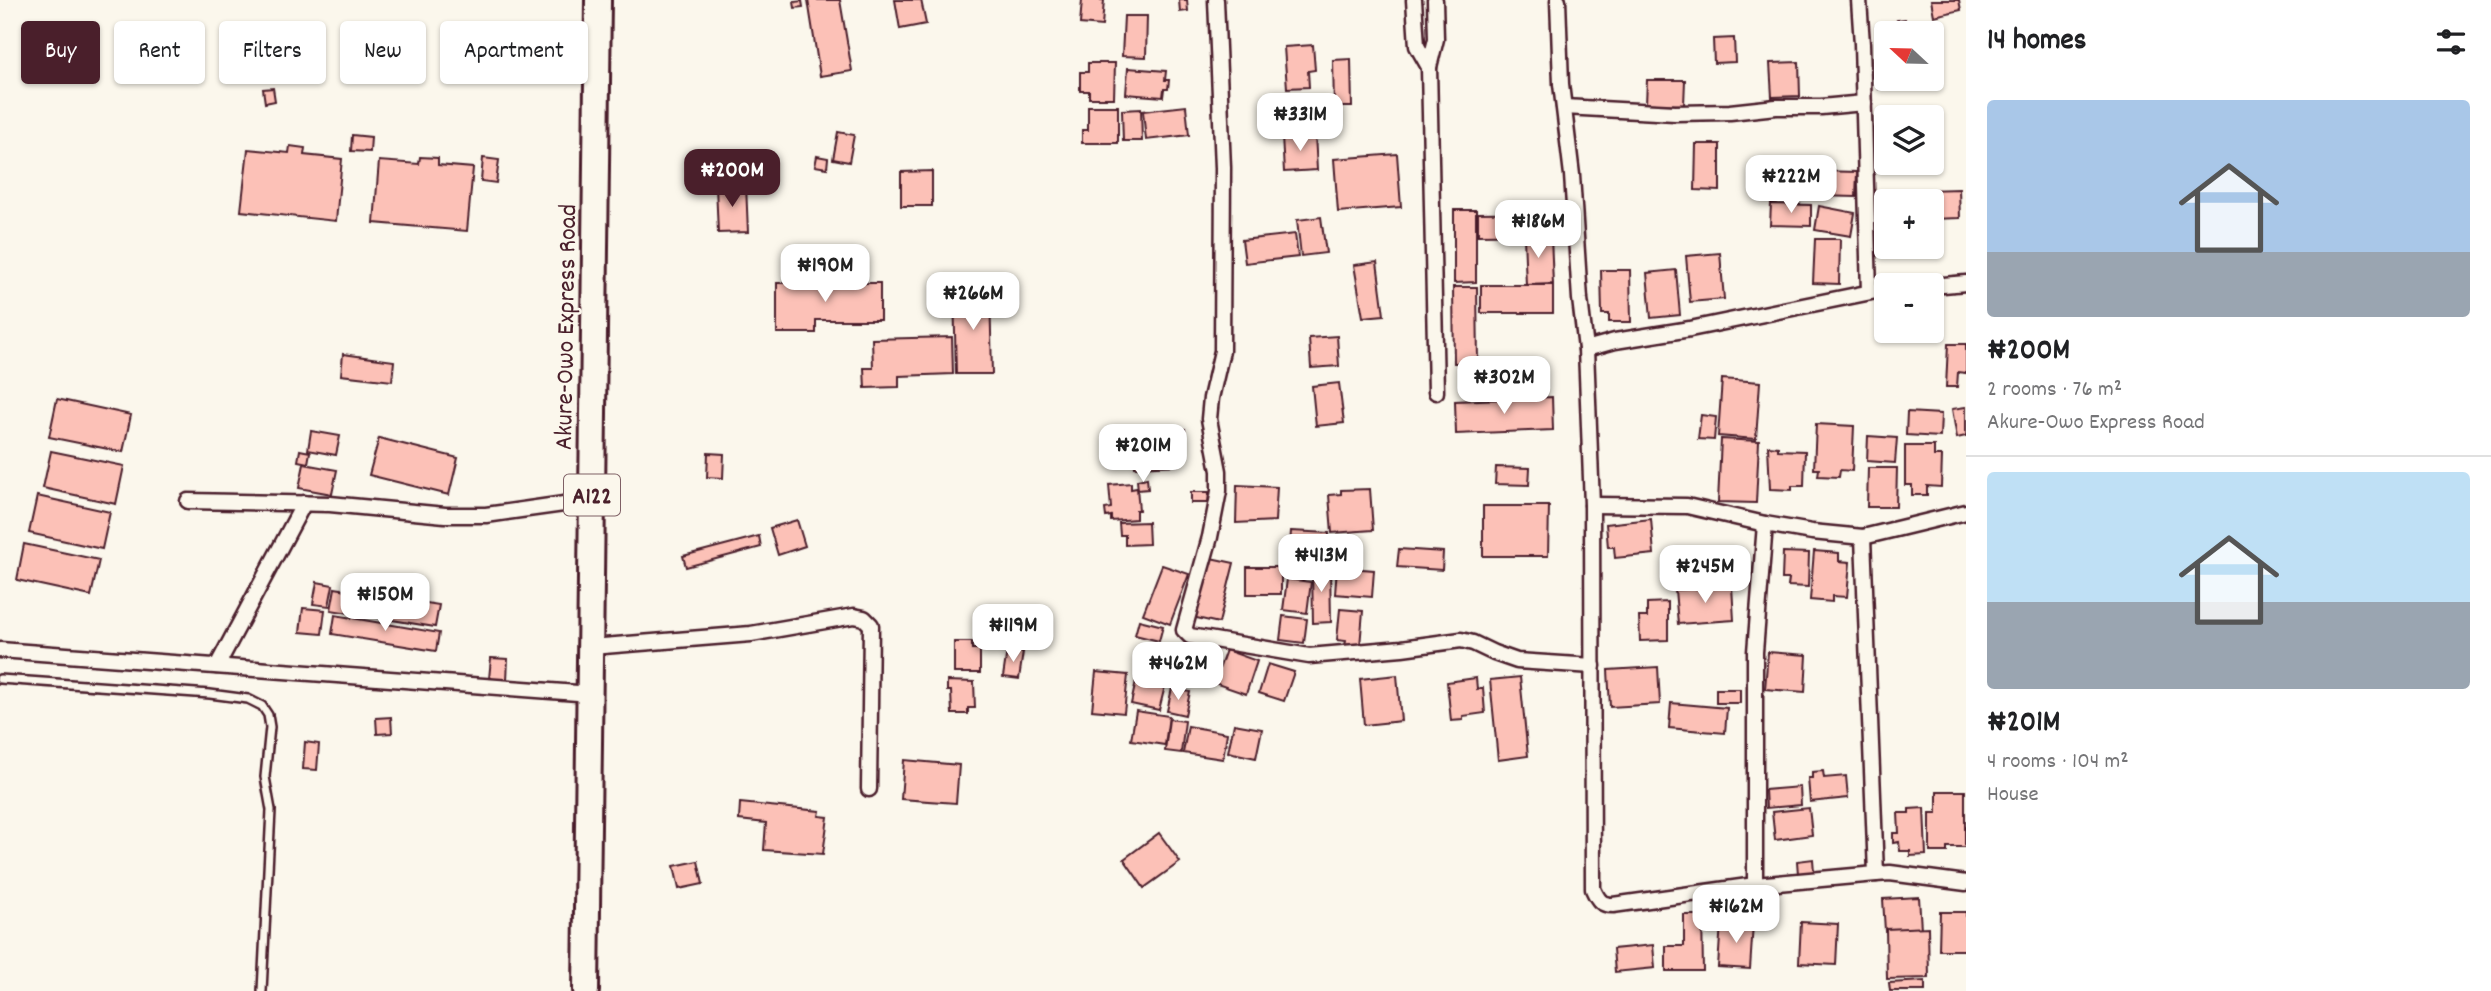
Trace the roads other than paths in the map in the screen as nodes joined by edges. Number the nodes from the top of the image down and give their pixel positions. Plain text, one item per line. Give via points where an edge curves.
1 (598, 0) edge
2 (1216, 0) edge
3 (1414, 0) edge
4 (1435, 0) edge
5 (1558, 0) edge
6 (1859, 0) edge
7 (1429, 67) junction
8 (1864, 103) junction
9 (1564, 107) junction
10 (1966, 283) edge
11 (1944, 285) edge
12 (1874, 291) edge
13 (1869, 292) junction
14 (1586, 349) junction
15 (1436, 392) dead end
16 (592, 500) junction
17 (188, 501) dead end
18 (304, 503) junction
19 (1592, 505) junction
20 (1966, 512) edge
21 (1765, 524) junction
22 (1863, 537) junction
23 (591, 647) junction
24 (0, 650) edge
25 (217, 666) junction
26 (1593, 666) junction
27 (0, 679) edge
28 (590, 694) junction
29 (869, 789) dead end
30 (1876, 874) junction
31 (1966, 883) edge
32 (1755, 885) junction
33 (261, 991) edge
34 (586, 991) edge

1 - 16 highway, Akure-Owo Express Road / A122
2 - 26 street via 1223,168 1222,351 1209,419 1219,491 1184,630 1190,636 1309,656 1461,640 1517,661
3 - 7 street via 1417,46
4 - 7 street via 1436,39
5 - 9 street
6 - 8 street
7 - 15 street
8 - 9 street via 1675,113
8 - 13 street
9 - 14 street
10 - 11 street
12 - 13 street
13 - 14 street
14 - 19 street
16 - 18 street via 445,516
16 - 23 highway, Akure-Owo Express Road / A122
17 - 18 street
18 - 25 street
19 - 21 street via 1687,506
19 - 26 street
20 - 22 street
21 - 22 street
21 - 32 street via 1755,652
22 - 30 street
23 - 28 highway, Akure-Owo Express Road / A122
23 - 29 street via 751,634 864,618 871,625
24 - 25 street
25 - 28 street
26 - 32 street via 1593,889 1599,900 1613,905
27 - 33 lane via 209,694 248,699 262,706 270,727 265,778 271,810
28 - 34 highway, Akure-Owo Express Road / A122
30 - 31 street
30 - 32 street

